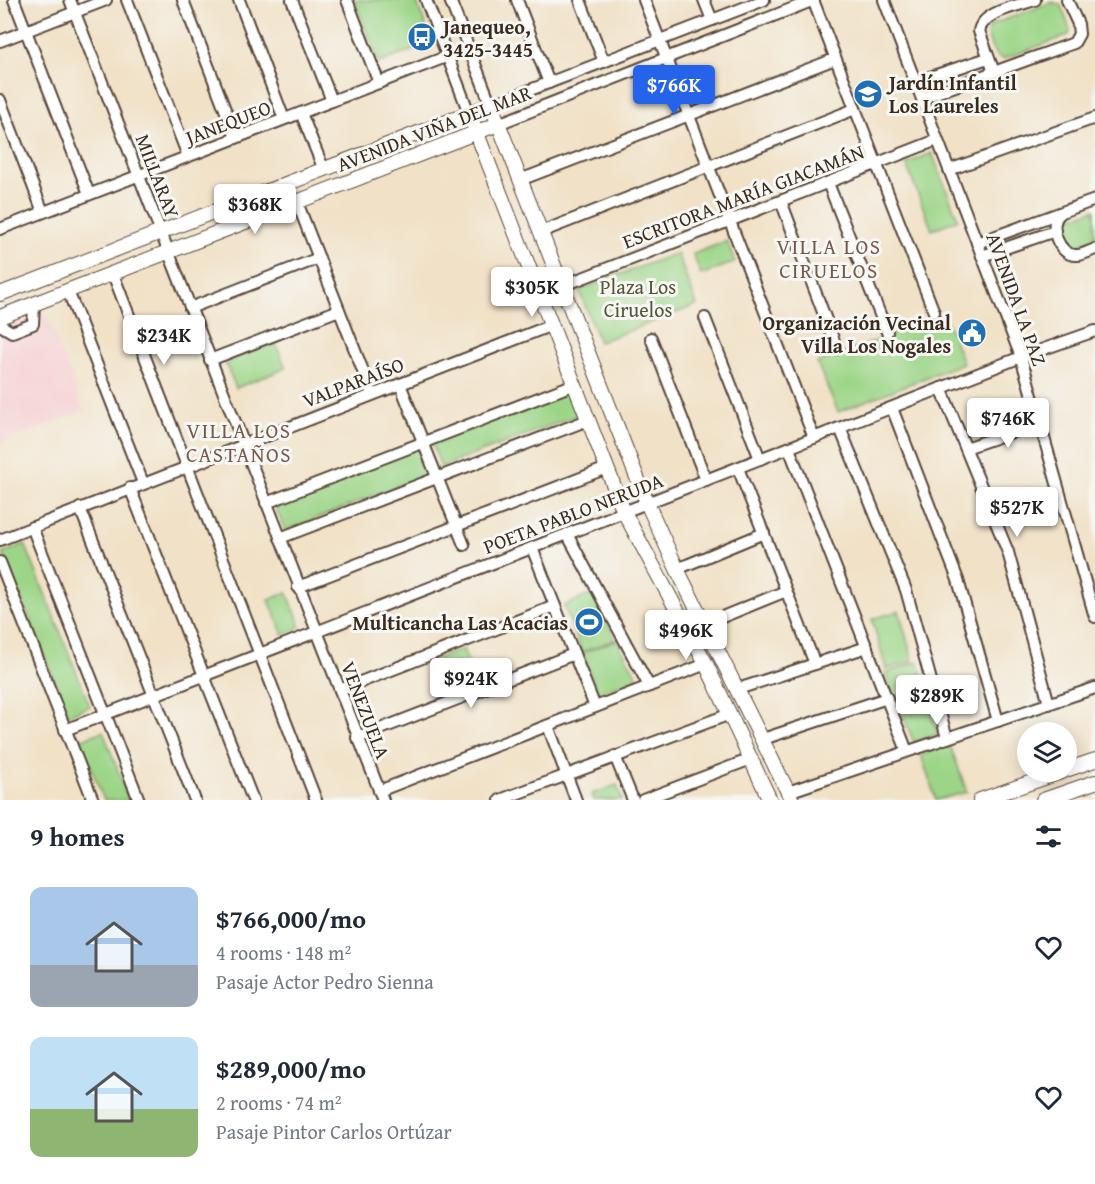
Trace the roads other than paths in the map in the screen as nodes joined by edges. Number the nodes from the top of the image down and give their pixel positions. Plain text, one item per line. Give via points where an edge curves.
1 (14, 0) edge
2 (70, 0) edge
3 (106, 0) edge
4 (127, 0) edge
5 (183, 0) edge
6 (239, 0) edge
7 (292, 0) edge
8 (347, 0) edge
9 (426, 0) edge
10 (450, 0) edge
11 (517, 0) edge
12 (580, 0) edge
13 (644, 0) edge
14 (704, 0) edge
15 (763, 0) edge
16 (813, 0) edge
17 (884, 0) edge
18 (1035, 0) edge
19 (1067, 0) edge
20 (75, 12) junction
21 (712, 20) junction
22 (26, 31) junction
23 (660, 40) junction
24 (0, 41) edge
25 (469, 48) junction
26 (447, 56) junction
27 (666, 58) junction
28 (988, 58) junction
29 (836, 59) junction
30 (604, 62) junction
31 (994, 72) junction
32 (379, 82) junction
33 (915, 82) junction
34 (549, 83) junction
35 (921, 98) junction
36 (0, 100) edge
37 (332, 101) junction
38 (491, 105) junction
39 (855, 109) junction
40 (301, 113) junction
41 (469, 113) junction
42 (689, 116) junction
43 (1095, 118) edge
44 (284, 120) junction
45 (498, 124) junction
46 (477, 132) junction
47 (236, 138) junction
48 (938, 140) junction
49 (188, 156) junction
50 (876, 164) junction
51 (709, 166) junction
52 (324, 170) junction
53 (949, 170) junction
54 (138, 175) junction
55 (520, 180) junction
56 (828, 183) junction
57 (89, 194) junction
58 (1095, 200) edge
59 (781, 201) junction
60 (297, 202) junction
61 (1064, 211) junction
62 (43, 212) junction
63 (730, 221) junction
64 (0, 229) edge
65 (1055, 231) junction
66 (160, 232) junction
67 (541, 232) junction
68 (977, 243) junction
69 (1095, 249) edge
70 (168, 252) junction
71 (982, 256) junction
72 (319, 258) junction
73 (113, 274) junction
74 (562, 286) junction
75 (68, 291) junction
76 (0, 294) edge
77 (34, 304) junction
78 (190, 308) junction
79 (339, 310) junction
80 (934, 312) dead end
81 (0, 317) edge
82 (705, 318) dead end
83 (552, 325) junction
84 (0, 326) edge
85 (1095, 331) edge
86 (887, 332) dead end
87 (651, 338) dead end
88 (837, 349) dead end
89 (1021, 357) junction
90 (210, 360) junction
91 (400, 384) junction
92 (575, 384) junction
93 (941, 388) junction
94 (372, 394) junction
95 (892, 408) junction
96 (588, 420) junction
97 (1041, 422) junction
98 (840, 428) junction
99 (814, 438) junction
100 (423, 442) junction
101 (243, 444) junction
102 (789, 447) junction
103 (966, 448) junction
104 (760, 459) junction
105 (186, 468) junction
106 (608, 468) junction
107 (738, 468) junction
108 (437, 478) junction
109 (706, 480) junction
110 (143, 483) junction
111 (130, 488) junction
112 (266, 503) junction
113 (647, 503) junction
114 (80, 508) junction
115 (624, 512) junction
116 (32, 526) junction
117 (457, 526) junction
118 (764, 533) junction
119 (567, 534) junction
120 (280, 538) junction
121 (0, 540) edge
122 (464, 545) dead end
123 (532, 548) junction
124 (0, 562) edge
125 (677, 569) junction
126 (1090, 578) edge
127 (298, 587) junction
128 (786, 591) junction
129 (1092, 591) edge
130 (555, 606) junction
131 (1095, 617) edge
132 (705, 624) junction
133 (317, 632) junction
134 (867, 647) junction
135 (574, 654) junction
136 (259, 655) junction
137 (706, 664) junction
138 (815, 664) junction
139 (204, 676) junction
140 (649, 686) junction
141 (1095, 688) edge
142 (738, 689) junction
143 (340, 690) junction
144 (154, 696) junction
145 (887, 698) junction
146 (1049, 704) junction
147 (595, 707) junction
148 (106, 714) junction
149 (730, 714) junction
150 (998, 721) junction
151 (548, 726) junction
152 (65, 730) junction
153 (357, 738) junction
154 (947, 738) junction
155 (763, 739) junction
156 (908, 751) junction
157 (615, 756) junction
158 (751, 759) junction
159 (1095, 760) edge
160 (1077, 767) edge
161 (566, 774) junction
162 (1033, 782) edge
163 (1095, 782) edge
164 (381, 796) edge
165 (790, 796) edge
166 (512, 798) edge
167 (93, 800) edge
168 (140, 800) edge
169 (195, 800) edge
170 (253, 800) edge
171 (316, 800) edge
172 (500, 800) edge
173 (576, 800) edge
174 (633, 800) edge
175 (643, 800) edge
176 (770, 800) edge
177 (980, 800) edge
178 (1043, 800) edge

1 - 22 street
2 - 20 street, MILLARAY
3 - 20 street
4 - 49 street
5 - 47 street
6 - 44 street
7 - 37 street
8 - 32 street
9 - 26 street
10 - 25 street
11 - 34 street
12 - 30 street
13 - 23 street
14 - 21 street
15 - 21 street, AVENIDA VIÑA DEL MAR
16 - 27 street, AVENIDA VIÑA DEL MAR
16 - 29 street
17 - 33 street, AVENIDA LA PAZ
18 - 28 street via 983,21 979,31
19 - 31 street via 1078,24 1079,34 1074,43
20 - 22 street
20 - 54 street, MILLARAY
21 - 23 street, AVENIDA VIÑA DEL MAR
22 - 24 street
22 - 57 street
23 - 27 street
23 - 30 street, AVENIDA VIÑA DEL MAR
25 - 26 street, JANEQUEO
25 - 38 street
26 - 32 street, JANEQUEO
26 - 41 street
27 - 42 street
27 - 45 street, AVENIDA VIÑA DEL MAR
28 - 31 street
28 - 33 street
29 - 39 street
29 - 42 street
30 - 34 street, AVENIDA VIÑA DEL MAR
31 - 35 street
32 - 37 street, JANEQUEO
33 - 35 street, AVENIDA LA PAZ
34 - 38 street, AVENIDA VIÑA DEL MAR
35 - 48 street, AVENIDA LA PAZ
36 - 62 street
37 - 40 street, JANEQUEO
38 - 41 main road, AVENIDA VIÑA DEL MAR
38 - 45 main road
39 - 50 street
39 - 51 street
40 - 44 street, JANEQUEO
40 - 52 street
41 - 46 main road
41 - 52 main road, AVENIDA VIÑA DEL MAR
42 - 51 street
42 - 55 street
43 - 53 street
44 - 47 street, JANEQUEO
45 - 46 main road, AVENIDA VIÑA DEL MAR
45 - 55 main road
46 - 60 main road, AVENIDA VIÑA DEL MAR
46 - 83 main road
47 - 49 street, JANEQUEO
48 - 50 street, ESCRITORA MARÍA GIACAMÁN
48 - 53 street, AVENIDA LA PAZ
49 - 54 street, JANEQUEO
50 - 56 street, ESCRITORA MARÍA GIACAMÁN
50 - 80 street
51 - 63 street
51 - 67 street
52 - 66 main road, AVENIDA VIÑA DEL MAR
53 - 68 street, AVENIDA LA PAZ
54 - 57 street, JANEQUEO
54 - 66 street, MILLARAY
55 - 67 main road
56 - 59 street, ESCRITORA MARÍA GIACAMÁN
56 - 86 street
57 - 62 street, JANEQUEO
58 - 61 street
59 - 63 street, ESCRITORA MARÍA GIACAMÁN
59 - 88 street
60 - 70 main road, AVENIDA VIÑA DEL MAR
60 - 72 street
61 - 65 street via 1056,216
61 - 68 street
62 - 64 street, JANEQUEO
63 - 74 street, ESCRITORA MARÍA GIACAMÁN
63 - 99 street
65 - 69 street via 1063,250 1069,254
65 - 71 street
66 - 70 street, MILLARAY
66 - 76 main road, AVENIDA VIÑA DEL MAR
67 - 74 main road
68 - 71 street, AVENIDA LA PAZ
70 - 73 main road, AVENIDA VIÑA DEL MAR
70 - 78 street, MILLARAY
71 - 89 street, AVENIDA LA PAZ
72 - 78 street
72 - 79 street
73 - 75 main road, AVENIDA VIÑA DEL MAR
73 - 105 street
74 - 113 main road
75 - 77 main road, AVENIDA VIÑA DEL MAR
75 - 110 street
77 - 81 main road, AVENIDA VIÑA DEL MAR
77 - 84 street via 33,324 12,332
78 - 90 street, MILLARAY
79 - 90 street
79 - 94 street
82 - 104 street
83 - 91 street, VALPARAÍSO
83 - 92 main road
85 - 89 street, POETA PABLO NERUDA
87 - 109 street
89 - 93 street, POETA PABLO NERUDA
89 - 97 street, AVENIDA LA PAZ
90 - 101 street, MILLARAY
91 - 94 street, VALPARAÍSO
91 - 100 street
92 - 96 main road
92 - 100 street
93 - 95 street, POETA PABLO NERUDA
93 - 103 street
94 - 101 street, VALPARAÍSO
95 - 98 street, POETA PABLO NERUDA
95 - 150 street via 958,580
96 - 106 main road
96 - 108 street
97 - 103 street
97 - 126 street, AVENIDA LA PAZ
98 - 99 street, POETA PABLO NERUDA
98 - 154 street via 906,591
99 - 102 street, POETA PABLO NERUDA
100 - 108 street
100 - 112 street
101 - 105 street, VALPARAÍSO
101 - 112 street, MILLARAY
102 - 104 street, POETA PABLO NERUDA
102 - 134 street
103 - 146 street via 1008,552
104 - 107 street, POETA PABLO NERUDA
105 - 110 street, VALPARAÍSO
105 - 136 street
106 - 115 main road
106 - 117 street
107 - 109 street, POETA PABLO NERUDA
107 - 118 street
108 - 117 street
108 - 120 street
109 - 113 street, POETA PABLO NERUDA
110 - 111 street, VALPARAÍSO
111 - 114 street, VALPARAÍSO
111 - 139 street
112 - 120 street, MILLARAY
113 - 115 street, POETA PABLO NERUDA
113 - 125 main road
114 - 116 street, VALPARAÍSO
114 - 144 street
115 - 119 street, POETA PABLO NERUDA
115 - 137 main road
116 - 121 street, VALPARAÍSO
116 - 148 street
117 - 122 street
117 - 127 street
118 - 125 street
118 - 128 street
119 - 123 street, POETA PABLO NERUDA
119 - 140 street
120 - 127 street, MILLARAY
123 - 130 street
123 - 133 street, POETA PABLO NERUDA
124 - 152 street
125 - 132 main road
126 - 129 street, AVENIDA LA PAZ
127 - 133 street, MILLARAY
128 - 132 street
128 - 138 street
129 - 131 street, AVENIDA LA PAZ
130 - 135 street
130 - 143 street
132 - 142 main road
133 - 136 street, POETA PABLO NERUDA
133 - 143 street, VENEZUELA
134 - 138 street
134 - 145 street
135 - 147 street
135 - 153 street
136 - 139 street, POETA PABLO NERUDA
136 - 171 street
137 - 140 street
137 - 149 main road
138 - 142 street
139 - 144 street, POETA PABLO NERUDA
139 - 170 street
140 - 147 street
141 - 146 street
142 - 155 main road
143 - 153 street, VENEZUELA
144 - 148 street, POETA PABLO NERUDA
144 - 169 street
145 - 155 street
145 - 156 street
146 - 150 street
147 - 151 street
148 - 152 street, POETA PABLO NERUDA
148 - 168 street
149 - 157 street
149 - 158 main road
150 - 154 street
151 - 161 street
151 - 164 street
152 - 167 street
153 - 164 street, VENEZUELA
154 - 156 street
155 - 165 main road
156 - 165 street
157 - 161 street
157 - 174 street
158 - 175 street
158 - 176 main road
159 - 160 main road
161 - 166 street
161 - 173 street
162 - 177 main road
163 - 178 main road
166 - 172 street

